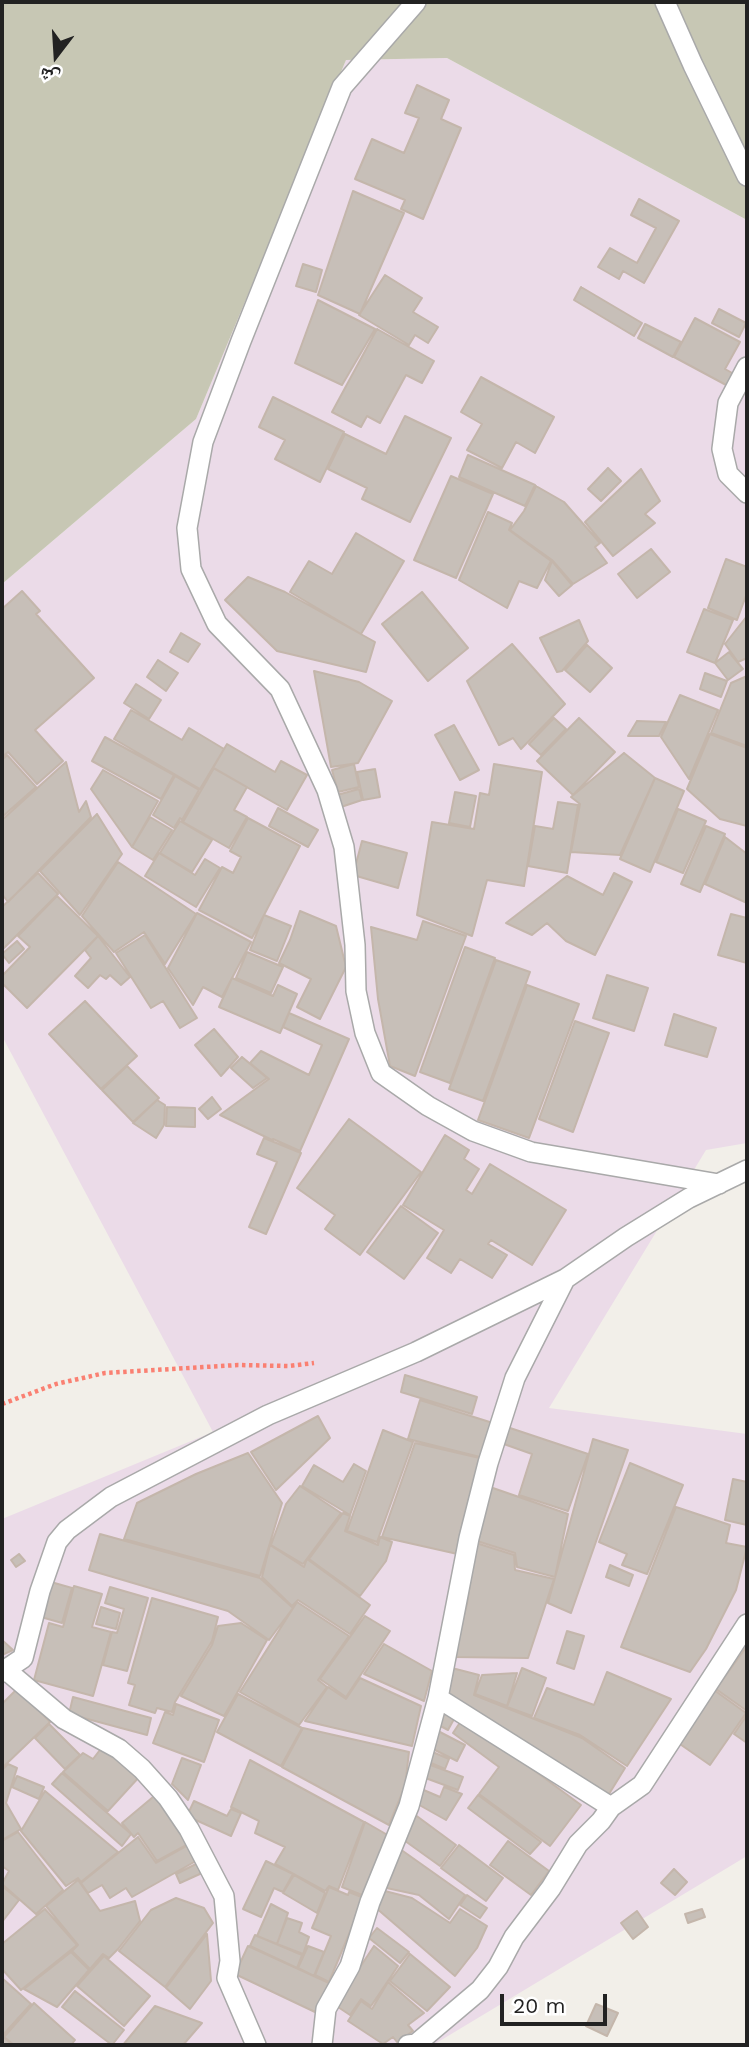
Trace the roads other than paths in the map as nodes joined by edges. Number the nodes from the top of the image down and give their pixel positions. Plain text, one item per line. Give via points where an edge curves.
1 (416, 2) edge
2 (665, 2) edge
3 (747, 176) edge
4 (747, 367) edge
5 (747, 493) edge
6 (747, 1170) edge
7 (719, 1184) junction
8 (565, 1279) junction
9 (747, 1624) edge
10 (4, 1671) edge
11 (438, 1698) junction
12 (611, 1807) junction
13 (256, 2045) edge
14 (322, 2045) edge
15 (408, 2045) edge

1 - 7 lane via 342,87 241,341 202,442 187,528 191,569 217,624 280,689 327,790 344,848 356,991 365,1033 381,1073 473,1131 531,1152
2 - 3 lane
4 - 5 lane via 728,403 722,449 728,474
6 - 7 lane
7 - 8 lane via 626,1237
8 - 10 lane via 415,1352 268,1415 111,1497 57,1542 23,1658
8 - 11 lane via 515,1378 488,1463
9 - 12 lane via 642,1785
10 - 13 lane via 64,1719 118,1749 142,1769 189,1829 223,1896 228,1978
11 - 12 lane
11 - 14 lane via 409,1806 350,1966 326,2009
12 - 15 lane via 578,1844 480,1990 416,2044

